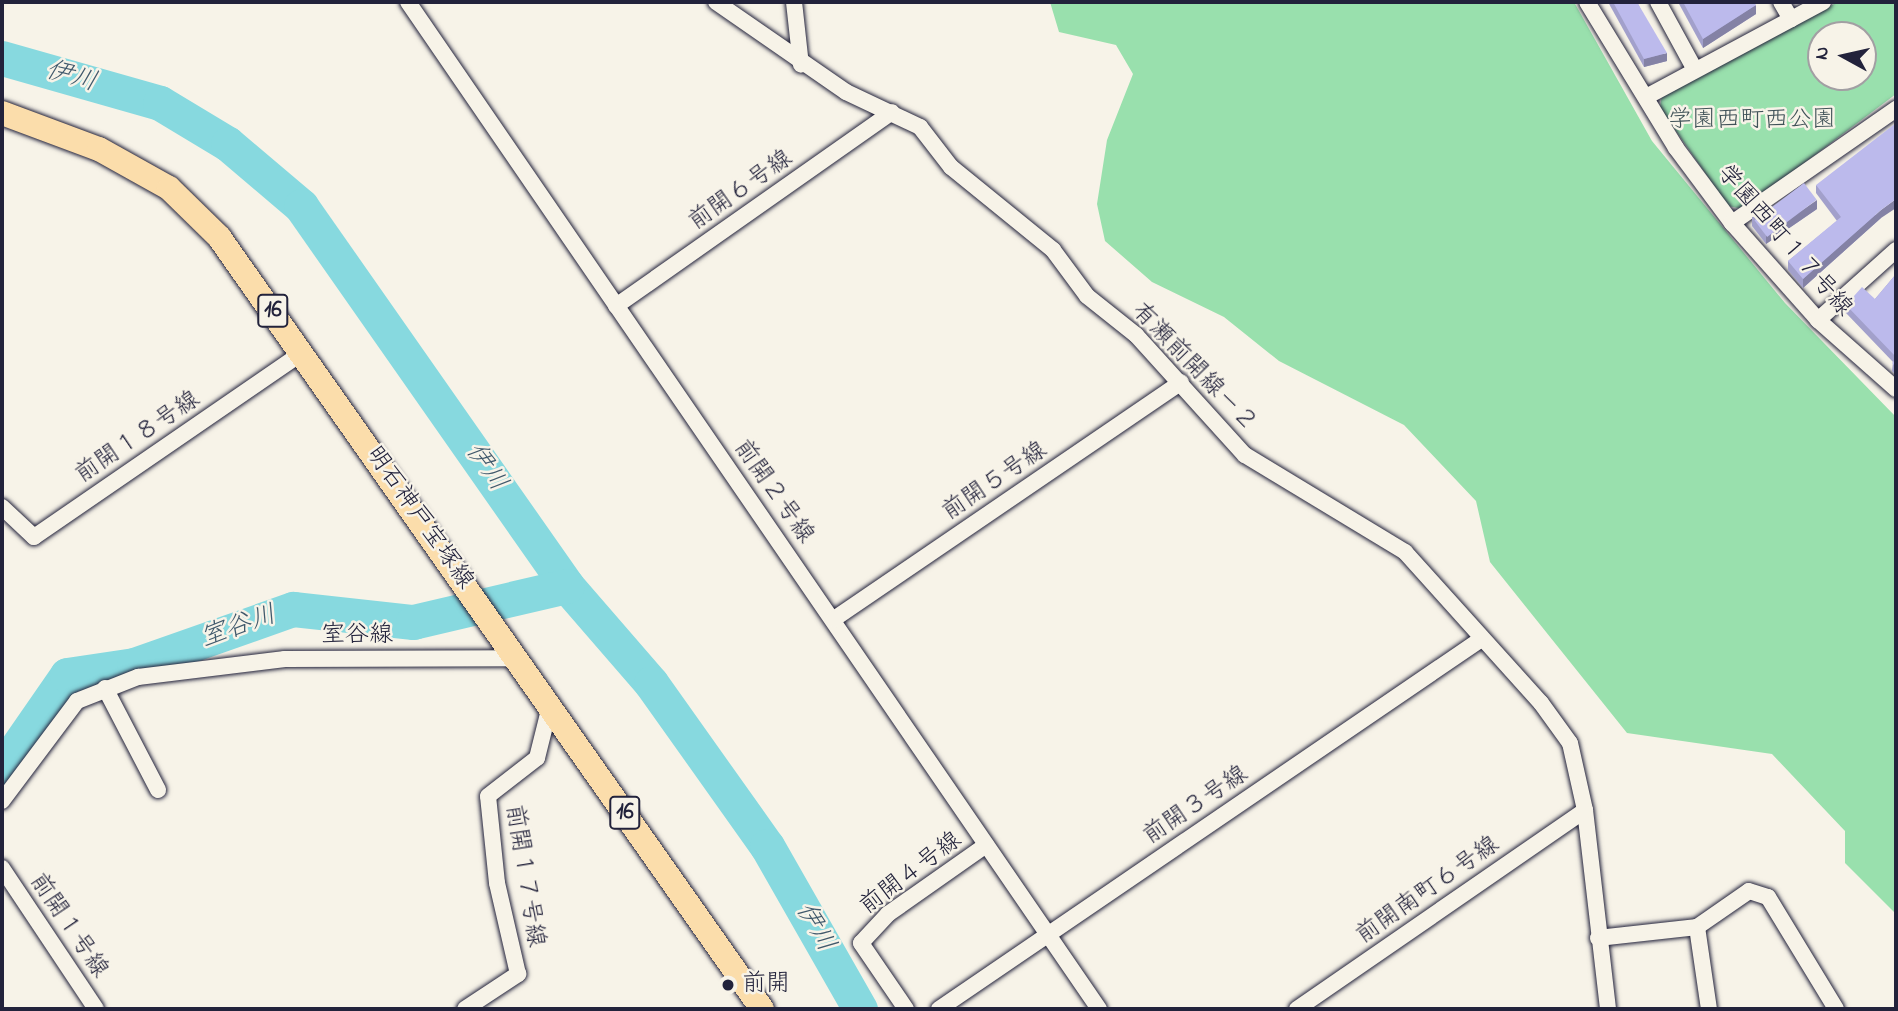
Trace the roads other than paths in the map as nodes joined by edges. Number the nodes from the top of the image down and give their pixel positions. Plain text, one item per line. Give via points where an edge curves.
1 (408, 2) edge
2 (716, 2) edge
3 (794, 2) edge
4 (1587, 2) edge
5 (1658, 2) edge
6 (1781, 2) edge
7 (1823, 2) edge
8 (1791, 19) junction
9 (801, 65) junction
10 (1695, 70) junction
11 (1646, 97) junction
12 (1896, 109) edge
13 (892, 112) junction
14 (2, 113) edge
15 (1732, 223) junction
16 (1896, 250) edge
17 (617, 306) junction
18 (1818, 320) junction
19 (303, 352) junction
20 (1181, 382) junction
21 (1896, 389) edge
22 (2, 507) edge
23 (834, 619) junction
24 (1480, 640) junction
25 (516, 658) junction
26 (105, 688) junction
27 (550, 706) junction
28 (158, 790) dead end
29 (2, 801) edge
30 (1586, 810) junction
31 (986, 845) junction
32 (2, 868) edge
33 (1697, 927) junction
34 (1047, 935) junction
35 (1598, 939) junction
36 (96, 1009) edge
37 (465, 1009) edge
38 (762, 1009) edge
39 (906, 1009) edge
40 (939, 1009) edge
41 (1099, 1009) edge
42 (1297, 1009) edge
43 (1608, 1009) edge
44 (1709, 1009) edge
45 (1836, 1009) edge

1 - 17 street, 前開２号線
2 - 9 street, 有瀬前開線－２
3 - 9 street
4 - 11 street, 学園西町１７号線
5 - 10 street
6 - 8 street
7 - 8 street
8 - 10 street
9 - 13 street, 有瀬前開線－２
10 - 11 street
11 - 15 street, 学園西町１７号線
12 - 15 street
13 - 17 street, 前開６号線
13 - 20 street, 有瀬前開線－２ via 920,127 951,167 1053,250 1087,296
14 - 19 main road, 明石神戸宝塚線 / 16 via 99,149 169,188 219,237
15 - 18 street, 学園西町１７号線
16 - 18 street
17 - 23 street, 前開２号線
18 - 21 street, 学園西町１７号線
19 - 22 street, 前開１８号線 via 34,537
19 - 25 main road, 明石神戸宝塚線 / 16
20 - 23 street, 前開５号線
20 - 24 street, 有瀬前開線－２ via 1245,455 1405,552
23 - 31 street, 前開２号線
24 - 30 street, 有瀬前開線－２ via 1541,703 1570,743
24 - 34 street, 前開３号線
25 - 26 street, 室谷線 via 285,659 138,677
25 - 27 main road, 明石神戸宝塚線 / 16
26 - 28 street
26 - 29 street, 室谷線 via 77,701 53,727
27 - 37 street, 前開１７号線 via 537,758 488,796 497,883 518,974
27 - 38 main road, 明石神戸宝塚線 / 16
30 - 35 street, 有瀬前開線－２
30 - 42 street, 前開南町６号線
31 - 34 street, 前開２号線
31 - 39 street, 前開４号線 via 888,914 861,943
32 - 36 street, 前開１号線
33 - 35 street
33 - 44 street
33 - 45 street via 1749,891 1768,897
34 - 40 street, 前開３号線
34 - 41 street, 前開２号線
35 - 43 street, 有瀬前開線－２

